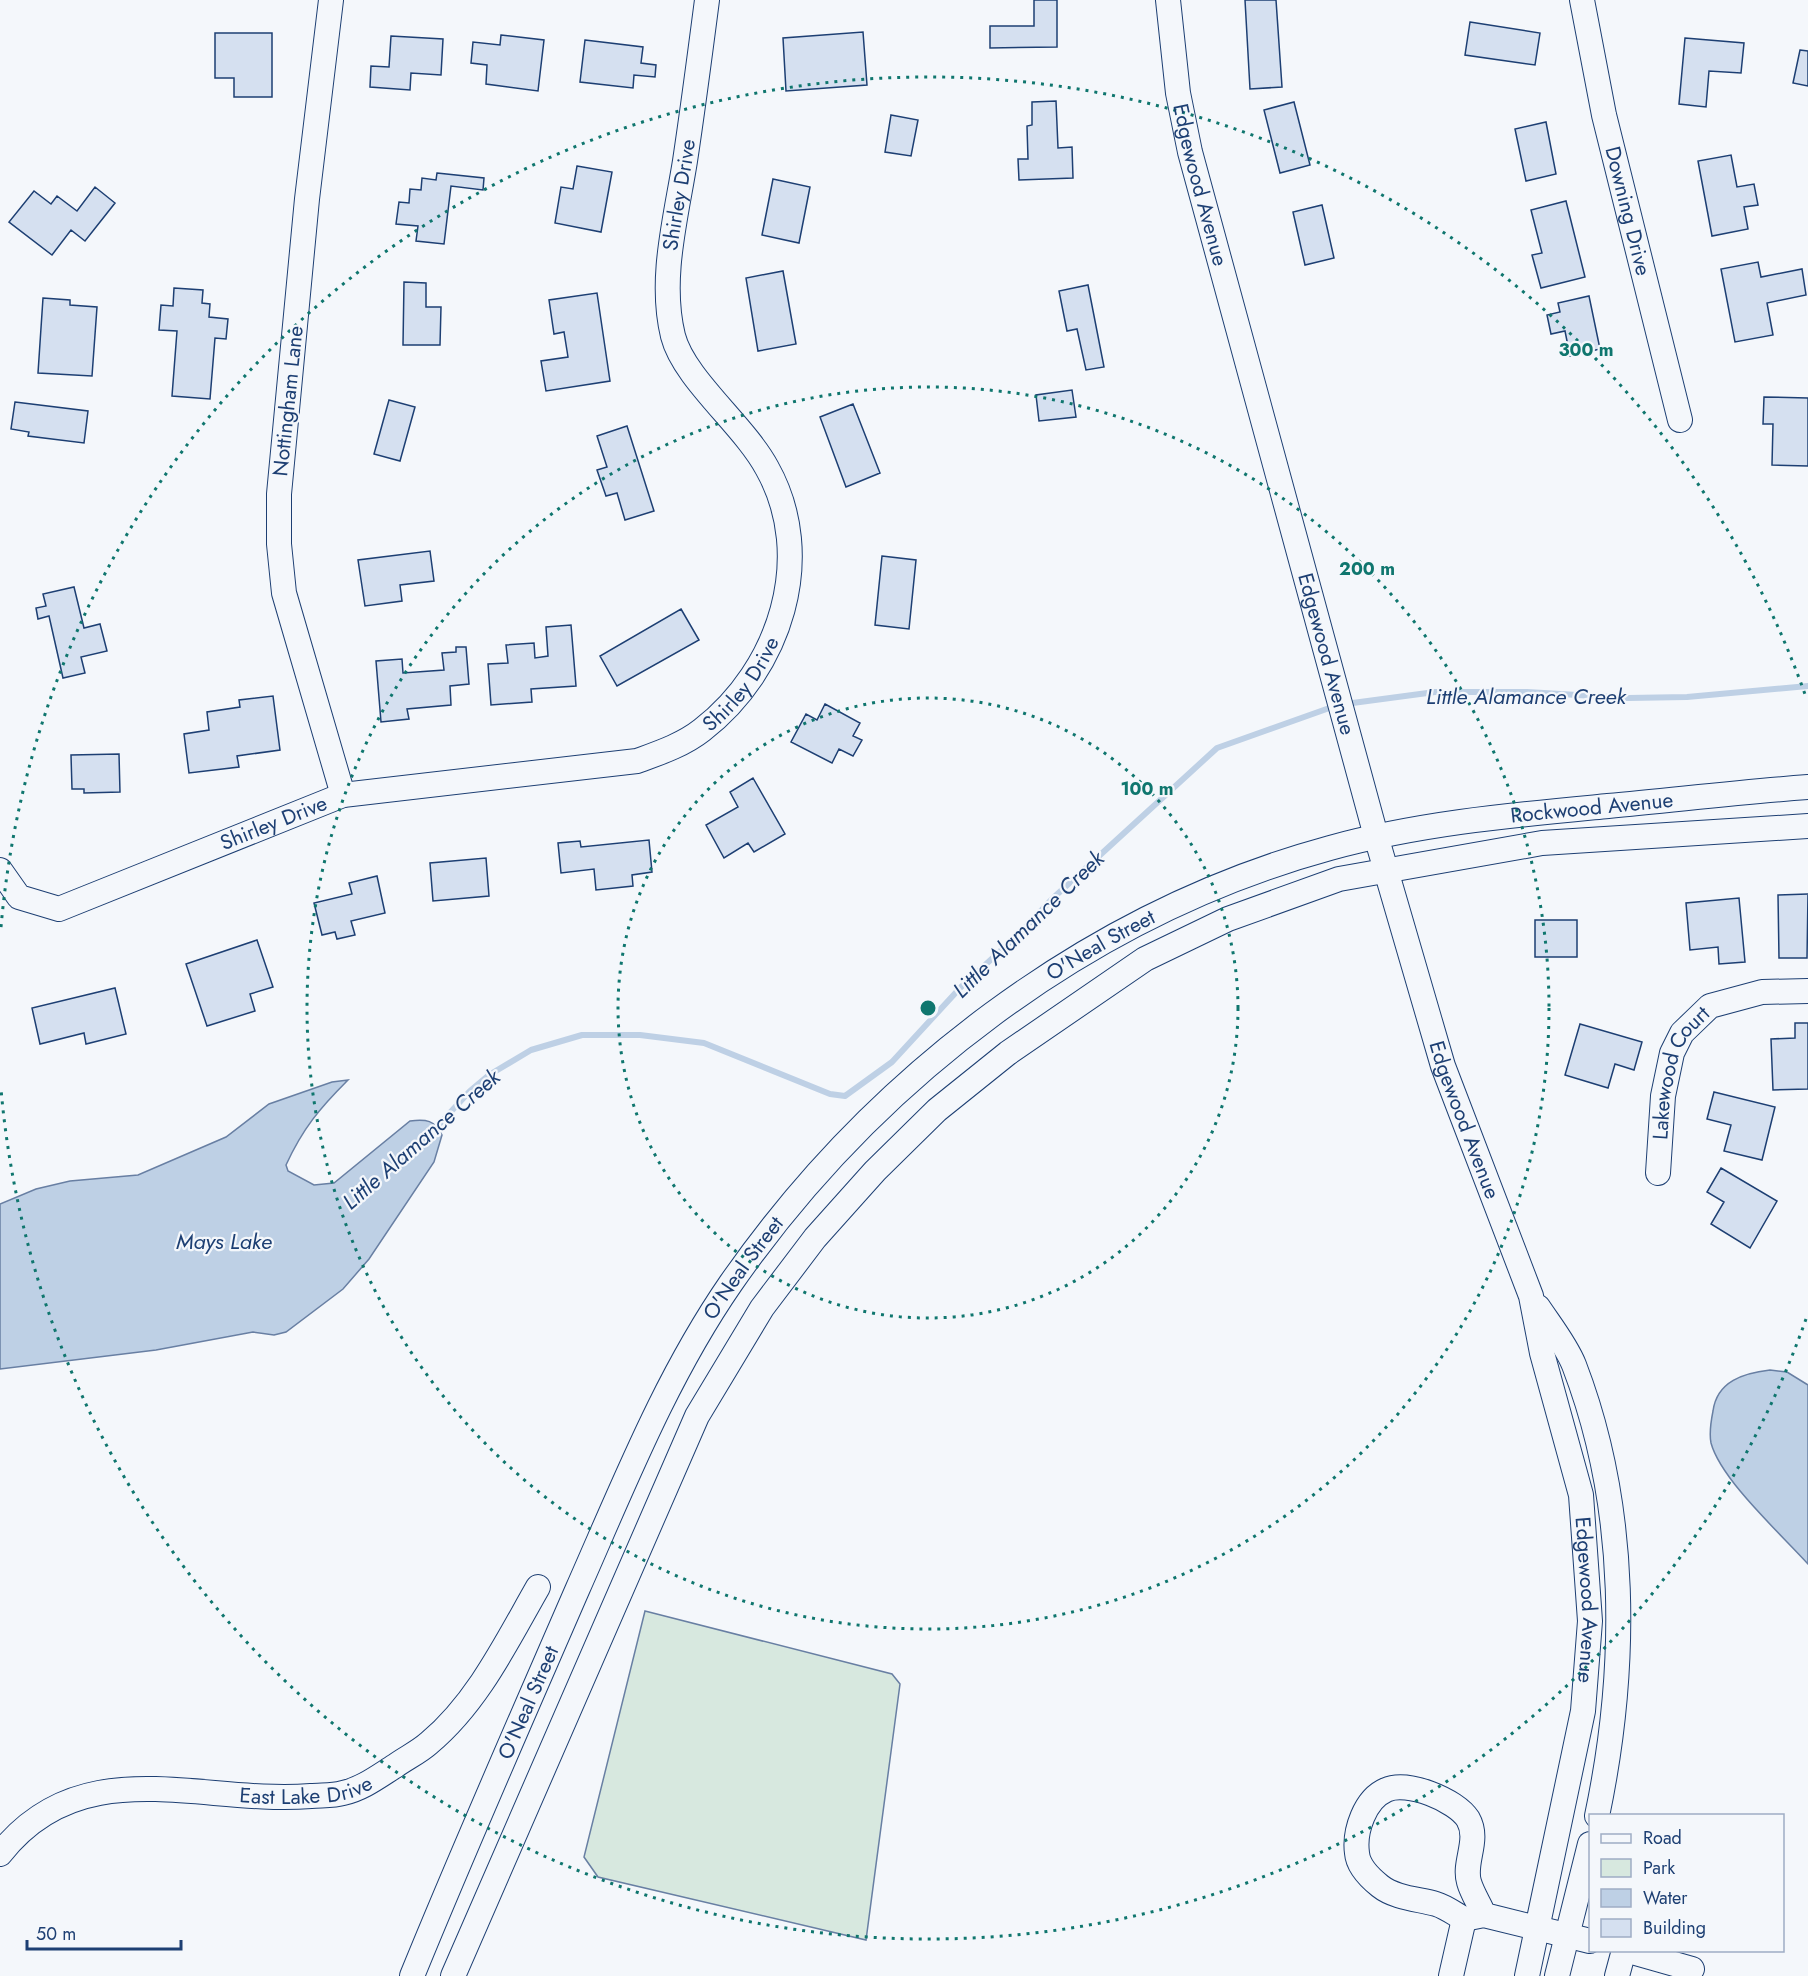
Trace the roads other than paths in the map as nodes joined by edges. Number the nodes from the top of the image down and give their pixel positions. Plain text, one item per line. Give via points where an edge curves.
1 (331, 0) edge
2 (707, 0) edge
3 (1168, 0) edge
4 (1582, 0) edge
5 (1680, 420) dead end
6 (1808, 788) edge
7 (343, 795) junction
8 (1808, 826) edge
9 (1376, 836) junction
10 (1386, 869) junction
11 (0, 870) edge
12 (1808, 991) edge
13 (1658, 1173) dead end
14 (1531, 1296) junction
15 (538, 1587) dead end
16 (1588, 1653) junction
17 (1618, 1663) junction
18 (1597, 1814) edge
19 (1589, 1853) edge
20 (0, 1854) edge
21 (1474, 1917) junction
22 (1538, 1928) junction
23 (1580, 1938) edge
24 (1623, 1952) edge
25 (1633, 1952) edge
26 (1693, 1965) edge
27 (412, 1976) edge
28 (453, 1976) edge
29 (1451, 1976) edge
30 (1527, 1976) edge
31 (1557, 1976) edge
32 (1617, 1976) edge

1 - 7 street, Nottingham Lane via 307,199 279,494 279,534 284,593
2 - 7 street, Shirley Drive via 667,285 674,337 686,365 750,440 769,470 781,505 789,532 790,575 773,641 757,672 702,730 646,758
3 - 9 street, Edgewood Avenue via 1178,93 1190,152
4 - 5 street, Downing Drive via 1604,114
6 - 9 street, Rockwood Avenue via 1495,817
7 - 11 street, Shirley Drive via 59,909 19,897
8 - 10 street, Rockwood Avenue via 1542,843
9 - 10 street, Edgewood Avenue
9 - 27 street, O'Neal Street via 1325,849 1226,884 1147,920 1071,962 1006,1004 943,1054 876,1112 810,1183 729,1285 653,1417
10 - 14 street, Edgewood Avenue via 1443,1066
10 - 28 street, O'Neal Street via 1339,879 1238,915 1136,964 1008,1053 937,1110 815,1238 762,1308 697,1416
12 - 13 street, Lakewood Court via 1762,992 1710,1006 1682,1033 1672,1053 1663,1096
14 - 16 street, Edgewood Avenue via 1542,1353 1581,1495 1590,1620
14 - 17 street, Edgewood Avenue via 1574,1364 1596,1438 1611,1505 1620,1630
15 - 20 street, East Lake Drive via 491,1670 456,1715 429,1743 374,1780 343,1793 282,1798 116,1789 79,1798 41,1815 15,1835
16 - 17 street
16 - 22 street, Edgewood Avenue via 1583,1711
17 - 18 street, Edgewood Avenue via 1612,1737
19 - 23 street
21 - 21 street via 1468,1880 1474,1841 1468,1820 1453,1803 1434,1795 1405,1788 1386,1789 1370,1803 1358,1830 1357,1855 1366,1873 1381,1888
21 - 22 street
21 - 29 street
22 - 23 street
22 - 30 street, Edgewood Avenue
23 - 31 street
24 - 32 street
25 - 26 street

